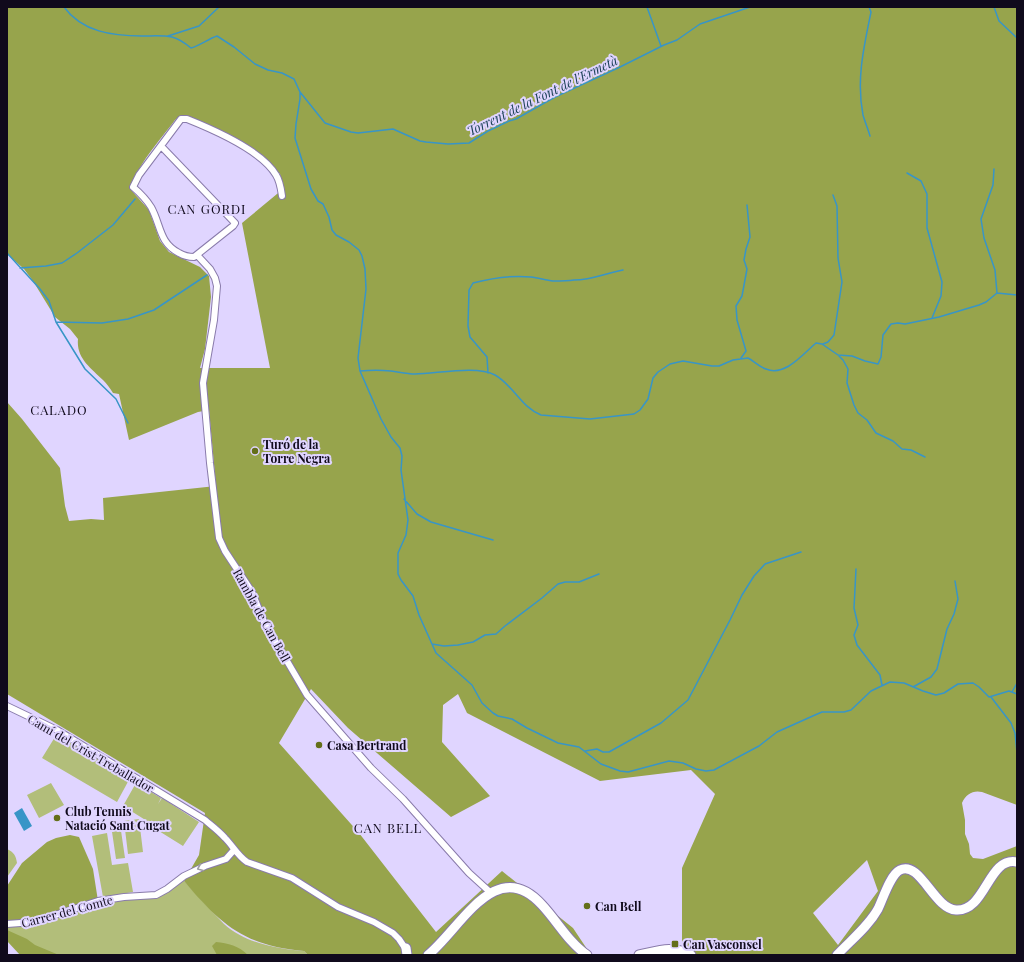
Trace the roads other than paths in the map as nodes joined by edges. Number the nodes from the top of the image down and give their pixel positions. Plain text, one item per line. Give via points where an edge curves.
1 (161, 146) junction
2 (282, 196) dead end
3 (197, 255) junction
4 (7, 706) edge
5 (234, 850) junction
6 (1017, 862) edge
7 (491, 893) junction
8 (7, 924) edge
9 (407, 953) edge
10 (658, 953) edge
11 (428, 955) edge
12 (587, 955) edge
13 (639, 955) edge
14 (691, 955) edge
15 (837, 955) edge

1 - 2 street via 181,119 187,119 253,152 276,175
1 - 3 street via 133,187 151,207 165,241 172,249 190,257
1 - 3 street via 235,222
3 - 7 street, Rambla de Can Bell via 210,269 216,286 214,320 203,383 219,538 252,592 264,622 307,695 371,768 403,799 469,873
4 - 5 street, Camí del Crist Treballador via 57,730 199,816 216,828
5 -> 8 street, Carrer del Comte via 226,859 184,876 156,895 124,896 98,901 34,922
5 - 9 street, Camí del Crist Treballador via 247,862 292,878 338,907 385,927 399,939
6 - 15 main road via 1008,862 1000,867 979,897 965,909 958,910 942,904 914,871 907,868 901,870 893,879 871,920
7 - 11 main road via 476,903
7 - 12 main road via 511,887 530,894
10 - 13 main road
10 - 14 main road via 674,949

